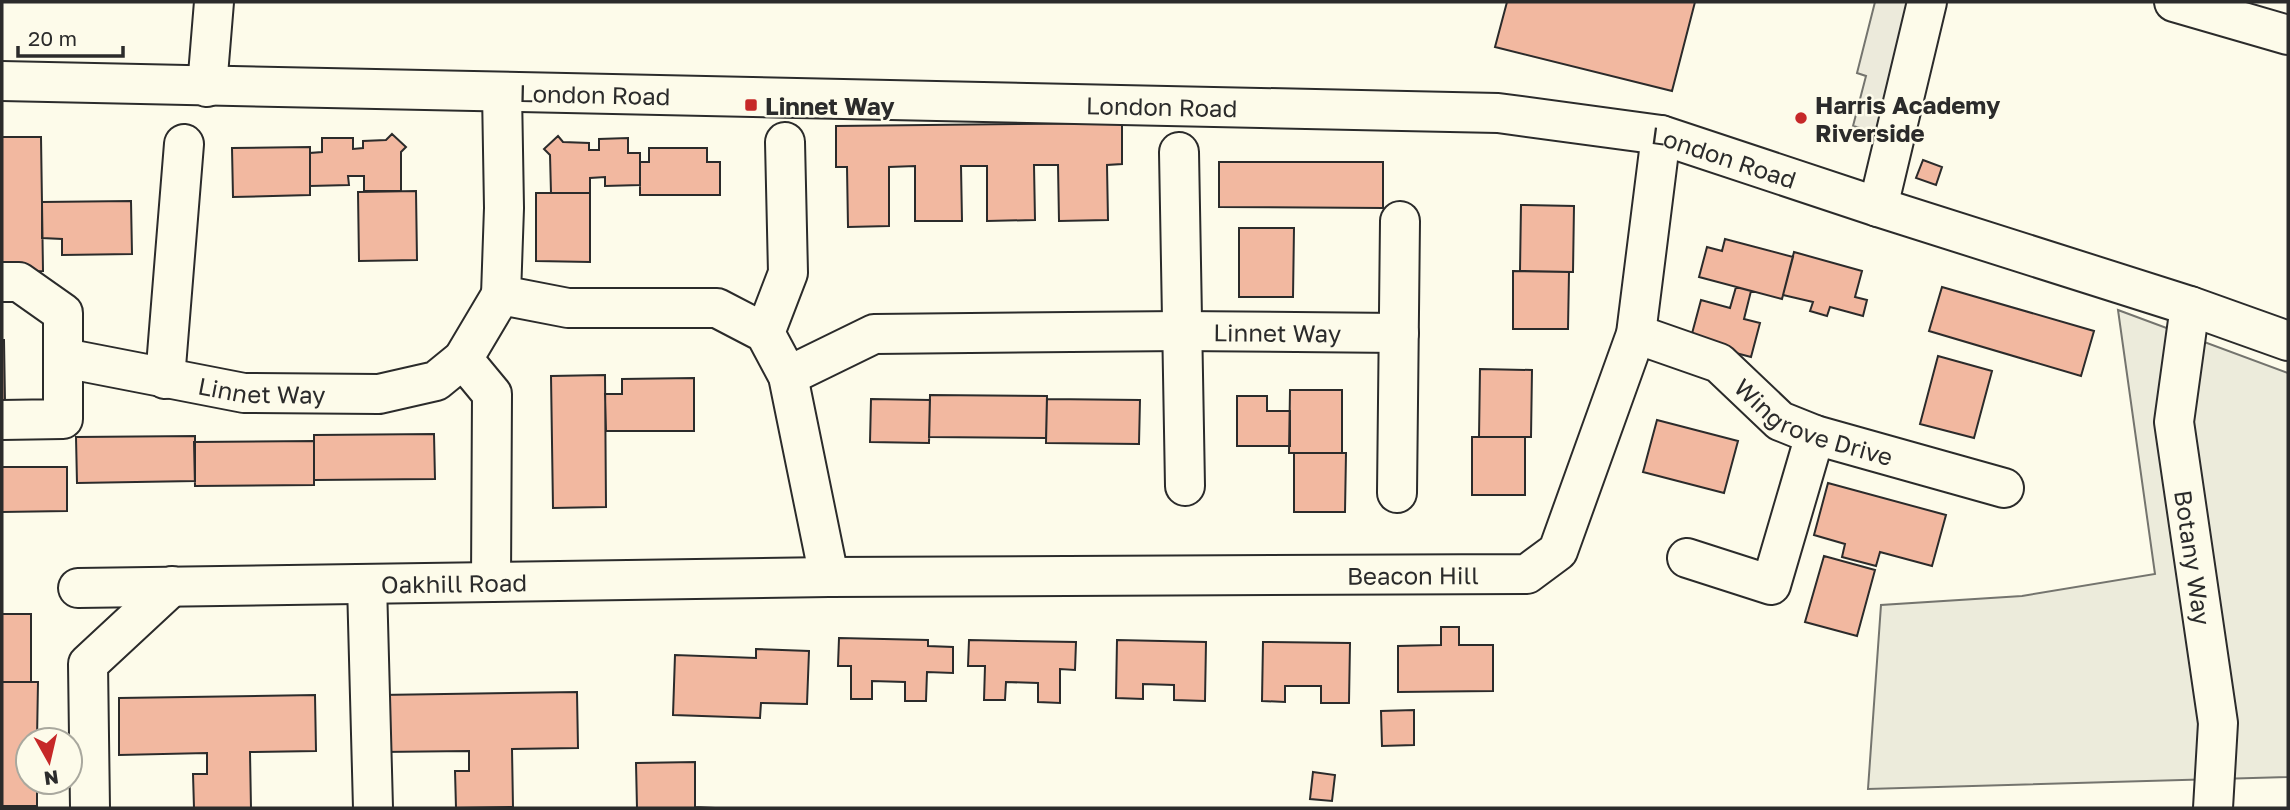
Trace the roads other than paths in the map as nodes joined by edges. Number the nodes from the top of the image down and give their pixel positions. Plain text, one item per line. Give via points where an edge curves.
1 (214, 2) edge
2 (1927, 2) edge
3 (2174, 2) edge
4 (2288, 35) edge
5 (2, 81) edge
6 (207, 87) junction
7 (502, 92) junction
8 (1661, 135) junction
9 (785, 142) dead end
10 (184, 144) dead end
11 (1179, 152) dead end
12 (1878, 207) junction
13 (1400, 220) dead end
14 (2, 282) edge
15 (501, 295) junction
16 (2190, 306) junction
17 (1181, 331) junction
18 (765, 333) junction
19 (1399, 333) junction
20 (1636, 334) junction
21 (2288, 341) edge
22 (64, 358) junction
23 (463, 359) junction
24 (788, 376) junction
25 (165, 379) junction
26 (2, 420) edge
27 (1815, 435) junction
28 (1185, 486) dead end
29 (2004, 488) dead end
30 (1397, 494) dead end
31 (1687, 558) dead end
32 (829, 577) junction
33 (491, 582) junction
34 (366, 584) junction
35 (172, 586) junction
36 (78, 588) dead end
37 (90, 808) edge
38 (373, 808) edge
39 (2213, 808) edge

1 - 6 street
2 - 12 street
3 - 4 street
5 - 6 street, London Road
6 - 7 street, London Road
7 - 8 street, London Road via 1498,113
7 - 15 street, Linnet Way
8 - 12 street, London Road
8 - 20 street, Beacon Hill
9 - 18 street via 788,273
10 - 25 street
11 - 17 street
12 - 16 street, London Road
13 - 19 street
14 - 22 street via 19,282 63,313
15 - 18 street via 568,308 717,308
15 - 23 street, Linnet Way
16 - 21 street, London Road
16 - 39 street, Botany Way via 2174,422 2218,723
17 - 19 street, Linnet Way
17 - 24 street, Linnet Way via 874,334
17 - 28 street
18 - 24 street
19 - 30 street
20 - 27 street, Wingrove Drive via 1719,363 1780,421
20 - 32 street, Beacon Hill via 1558,551 1527,574
22 - 25 street, Linnet Way
22 - 26 street via 63,419
23 - 25 street, Linnet Way via 436,381 379,394 244,393
23 - 33 street via 492,394
24 - 32 street
27 - 29 street, Wingrove Drive
27 - 31 street via 1771,585
32 - 33 street, Oakhill Road
33 - 34 street, Oakhill Road
34 - 35 street, Oakhill Road
34 - 38 street
35 - 36 street, Oakhill Road
35 - 37 street via 88,664

